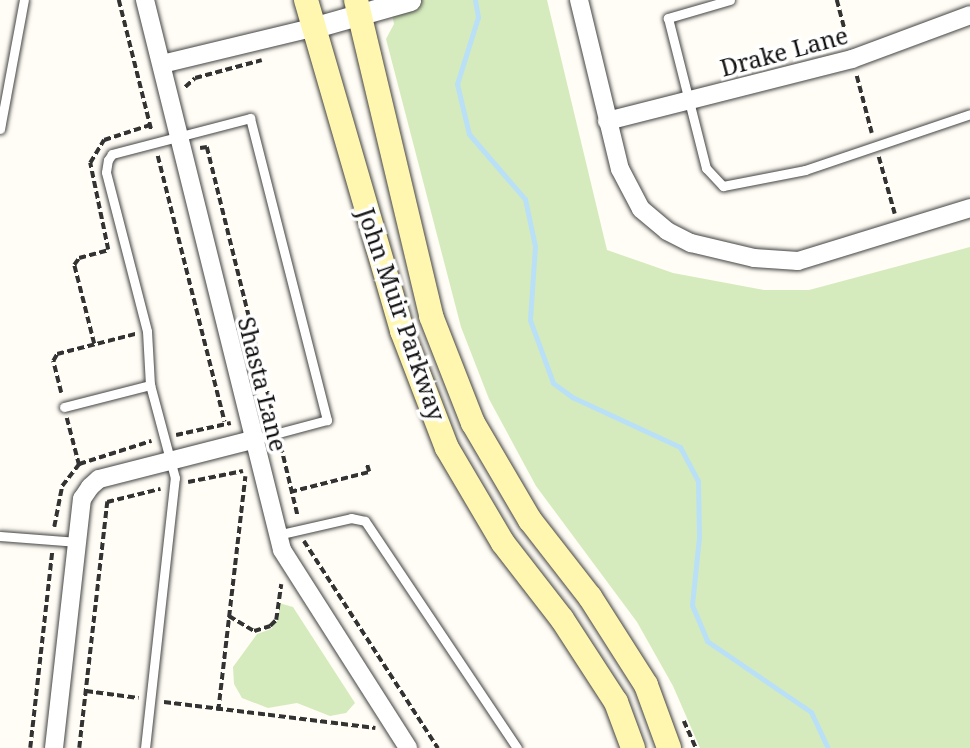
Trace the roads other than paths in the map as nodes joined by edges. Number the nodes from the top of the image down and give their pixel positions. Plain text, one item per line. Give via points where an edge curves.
1 (24, 0) edge
2 (145, 0) edge
3 (306, 0) edge
4 (579, 0) edge
5 (730, 0) edge
6 (403, 2) edge
7 (358, 7) edge
8 (970, 15) edge
9 (313, 29) junction
10 (162, 64) junction
11 (687, 102) junction
12 (970, 114) edge
13 (607, 121) junction
14 (0, 129) edge
15 (178, 138) junction
16 (970, 208) edge
17 (150, 385) junction
18 (64, 407) road end
19 (244, 442) junction
20 (172, 460) junction
21 (276, 535) junction
22 (0, 536) edge
23 (79, 542) junction
24 (54, 748) edge
25 (145, 748) edge
26 (408, 748) edge
27 (517, 748) edge
28 (633, 748) edge
29 (669, 748) edge

1 - 14 lane
2 - 10 street, Shasta Lane
3 - 9 main road, John Muir Parkway
4 - 13 street
5 - 11 lane via 668,18
6 - 7 street
7 - 9 street
7 - 29 main road, John Muir Parkway via 431,316 473,423 530,520 590,597 646,685
8 - 11 street, Drake Lane via 852,59
9 - 10 street
9 - 28 main road, John Muir Parkway via 402,331 447,448 503,543 562,619 615,702
10 - 15 street, Shasta Lane
11 - 12 lane via 706,168 723,186 805,170
11 - 13 street, Drake Lane
13 - 16 street via 620,169 641,209 667,231 691,243 754,258 797,261
15 - 17 lane via 112,154 106,172 147,331
15 - 19 street, Shasta Lane
15 - 19 lane via 250,118 327,420
17 - 18 lane
17 - 20 lane
19 - 20 street
19 - 21 street, Shasta Lane via 267,498
20 - 23 street via 99,479 82,499
20 - 25 lane via 174,485
21 - 26 street, Shasta Lane via 298,578
21 - 27 lane via 351,518 375,529
22 - 23 lane
23 - 24 street

